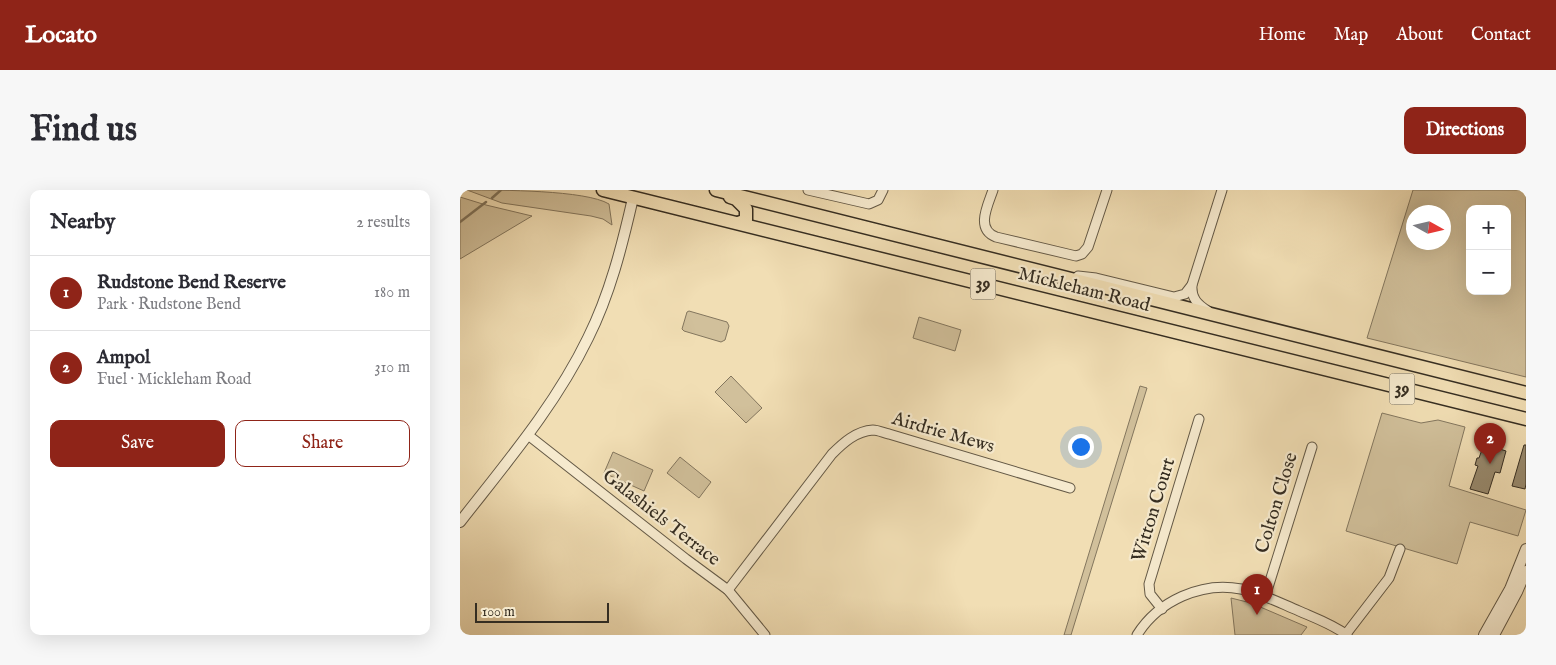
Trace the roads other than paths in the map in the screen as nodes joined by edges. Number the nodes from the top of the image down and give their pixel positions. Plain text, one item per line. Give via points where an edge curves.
1 (603, 190) edge
2 (711, 190) edge
3 (716, 190) edge
4 (808, 190) edge
5 (993, 190) edge
6 (1107, 190) edge
7 (1222, 190) edge
8 (883, 191) edge
9 (633, 198) junction
10 (738, 223) junction
11 (1057, 275) junction
12 (1192, 285) junction
13 (1216, 314) junction
14 (1526, 393) edge
15 (1199, 419) dead end
16 (1526, 419) edge
17 (528, 435) junction
18 (1312, 447) dead end
19 (1070, 488) dead end
20 (460, 522) edge
21 (1400, 549) dead end
22 (1526, 549) edge
23 (1526, 571) edge
24 (728, 590) junction
25 (1265, 597) junction
26 (1162, 609) junction
27 (765, 635) edge
28 (1137, 635) edge
29 (1346, 635) edge
30 (1484, 635) edge
31 (1494, 635) edge

1 - 9 main road, Mickleham Road / 39
2 - 10 main road via 736,199 744,206 747,218 745,222
3 - 11 main road, Mickleham Road / 39
4 - 8 street via 866,204 876,201
5 - 6 street via 984,222 991,235 1076,256 1088,247
7 - 12 street
9 - 10 main road, Mickleham Road / 39
9 - 17 street via 618,260 592,329 562,386
10 - 16 main road, Mickleham Road / 39
11 - 12 street via 1096,278 1174,297 1185,294
11 - 13 main road, Mickleham Road / 39
12 - 13 street via 1195,301
13 - 14 main road, Mickleham Road / 39
15 - 26 street, Witton Court via 1149,584 1150,594
17 - 20 street
17 - 24 street, Galashiels Terrace
18 - 25 street, Colton Close
19 - 24 street, Airdrie Mews via 889,434 873,430 861,433 832,454
21 - 29 street via 1389,578
22 - 30 street via 1510,589
23 - 31 street
24 - 27 street, Galashiels Terrace
25 - 26 street via 1241,589 1212,588 1180,598
25 - 29 street via 1329,624
26 - 28 street

